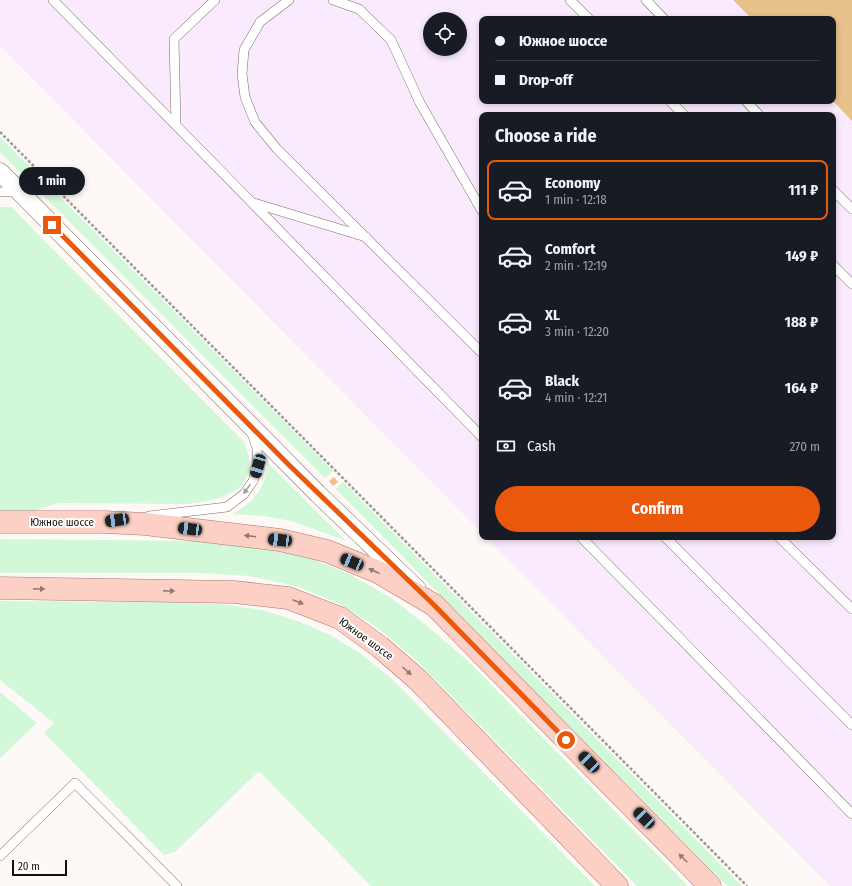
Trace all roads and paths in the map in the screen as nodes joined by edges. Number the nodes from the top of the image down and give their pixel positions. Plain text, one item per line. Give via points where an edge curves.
1 (53, 0) edge
2 (215, 0) edge
3 (289, 0) edge
4 (333, 0) edge
5 (570, 0) edge
6 (646, 0) edge
7 (586, 16) edge
8 (661, 16) edge
9 (673, 104) edge
10 (749, 104) edge
11 (681, 112) edge
12 (756, 112) edge
13 (176, 124) junction
14 (0, 132) edge
15 (0, 172) edge
16 (19, 191) junction
17 (0, 192) edge
18 (836, 193) edge
19 (252, 202) junction
20 (479, 206) edge
21 (852, 209) edge
22 (368, 238) junction
23 (836, 268) edge
24 (852, 284) edge
25 (479, 350) edge
26 (250, 426) junction
27 (479, 434) edge
28 (0, 522) edge
29 (104, 522) junction
30 (583, 540) edge
31 (668, 540) edge
32 (782, 540) edge
33 (0, 588) edge
34 (434, 605) junction
35 (852, 609) edge
36 (852, 725) edge
37 (852, 814) edge
38 (0, 856) edge
39 (177, 886) edge
40 (617, 886) edge
41 (710, 886) edge
42 (747, 886) edge

1 - 13 lane
2 - 13 lane via 174,39
3 - 22 lane via 260,22 244,50 242,74 245,97 256,122 277,150
4 - 20 lane via 359,9 391,40 420,103
5 - 7 lane
6 - 8 lane
9 - 11 lane
10 - 12 lane
13 - 19 lane
14 - 42 path
15 - 16 street
16 - 17 lane
16 - 26 street
18 - 21 lane
19 - 22 lane
19 - 27 lane
22 - 25 lane
23 - 24 lane
26 -> 29 lane via 257,448 258,466 253,481 244,494 227,507
26 - 34 street
28 - 29 main road, Южное шоссе
34 -> 29 main road, Южное шоссе via 378,572 327,551 280,540 144,524
30 - 37 lane
31 - 36 lane
32 - 35 lane
33 -> 40 main road, Южное шоссе via 234,592 288,598 340,618 380,647 417,680
41 -> 34 main road, Южное шоссе
38 - 39 lane via 75,783

